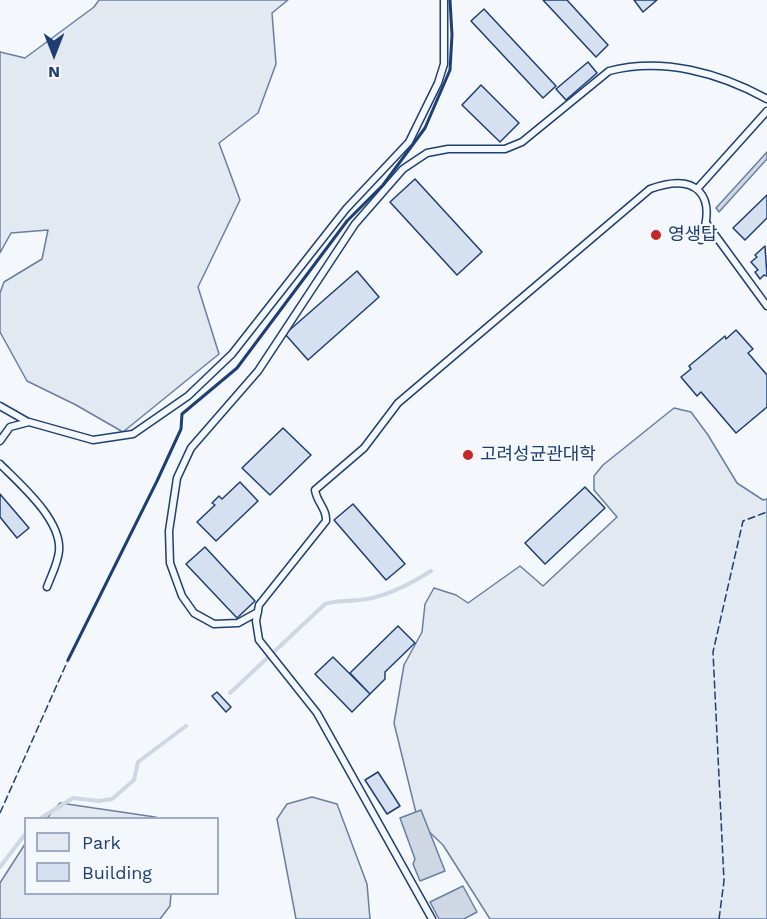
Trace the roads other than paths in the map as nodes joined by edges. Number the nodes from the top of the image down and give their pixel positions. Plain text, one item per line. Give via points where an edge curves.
1 (444, 0) edge
2 (767, 99) edge
3 (767, 111) edge
4 (697, 189) junction
5 (707, 224) junction
6 (701, 240) dead end
7 (767, 306) edge
8 (0, 406) edge
9 (29, 422) junction
10 (0, 441) edge
11 (0, 464) edge
12 (47, 587) dead end
13 (258, 612) junction
14 (432, 919) edge

1 - 9 lane via 444,64 409,142 346,209 232,354 188,396 133,434 93,440
2 - 13 lane via 704,72 627,66 609,71 522,142 505,149 427,153 404,169 355,224 258,371 191,448 177,478 169,531 170,563 182,596 194,613 214,624 238,623
3 - 4 lane
4 - 5 lane via 707,210
4 - 13 lane via 682,182 650,189 398,403 364,448 315,490 316,499 327,513 326,522 259,605
5 - 6 lane
5 - 7 lane
8 - 9 lane
9 - 10 lane via 10,427
11 - 12 lane via 42,507 54,528 60,551
13 - 14 lane via 259,640 317,713

